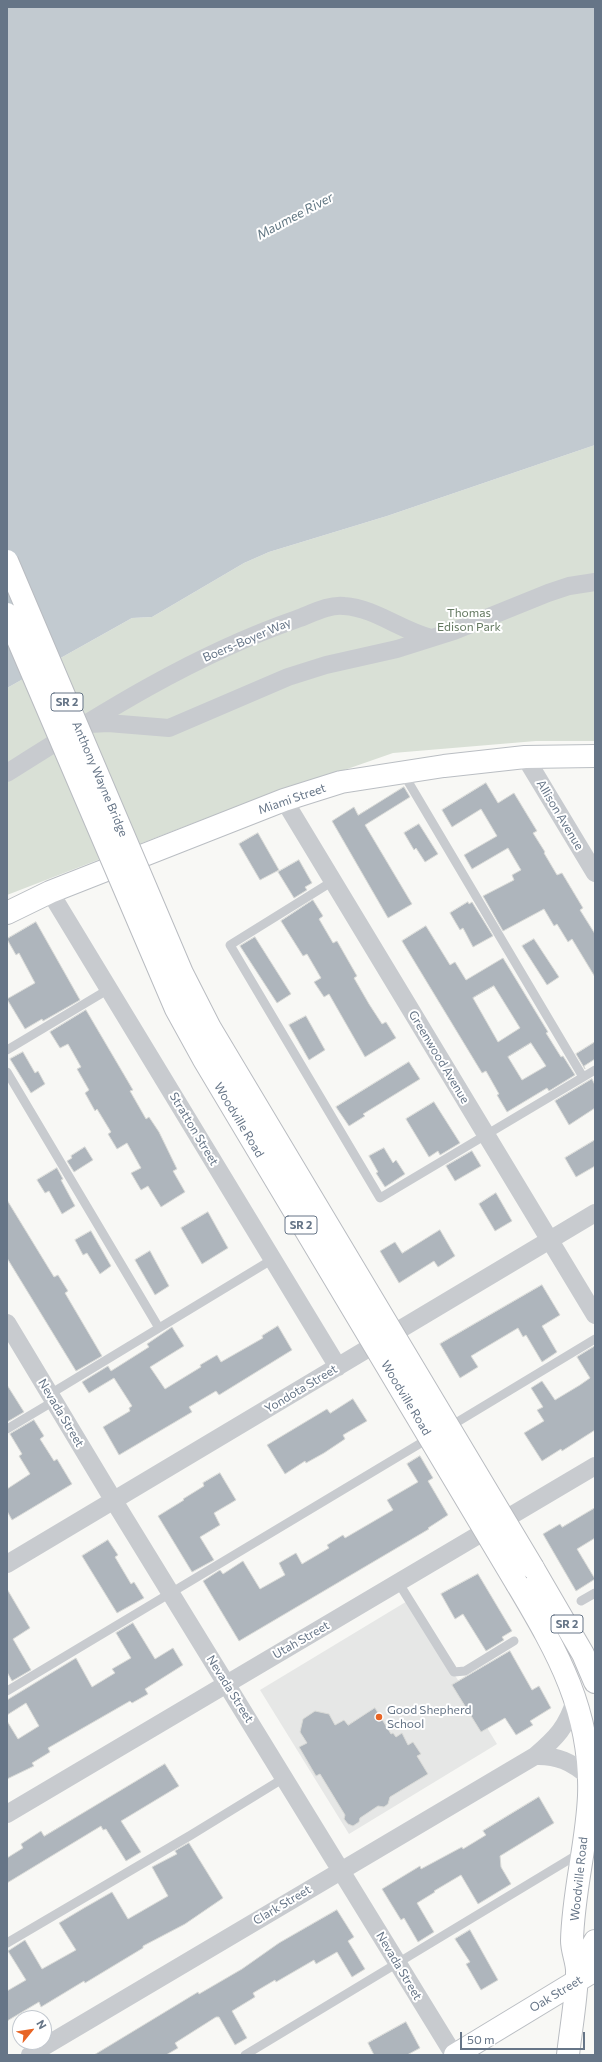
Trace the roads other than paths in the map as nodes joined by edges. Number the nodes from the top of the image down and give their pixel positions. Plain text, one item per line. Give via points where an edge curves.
1 (7, 561) edge
2 (595, 582) edge
3 (7, 614) edge
4 (430, 638) junction
5 (74, 730) junction
6 (595, 756) edge
7 (525, 757) junction
8 (403, 772) junction
9 (7, 773) edge
10 (284, 800) junction
11 (126, 842) joint
12 (108, 853) joint
13 (595, 873) edge
14 (333, 881) junction
15 (50, 892) junction
16 (7, 913) edge
17 (109, 989) junction
18 (7, 1050) edge
19 (595, 1070) edge
20 (7, 1072) edge
21 (583, 1077) junction
22 (486, 1134) junction
23 (595, 1213) edge
24 (550, 1240) junction
25 (273, 1259) junction
26 (595, 1315) edge
27 (7, 1323) edge
28 (159, 1328) junction
29 (595, 1339) edge
30 (338, 1367) junction
31 (52, 1398) junction
32 (7, 1429) edge
33 (595, 1466) edge
34 (114, 1501) junction
35 (7, 1564) edge
36 (398, 1582) junction
37 (595, 1593) edge
38 (171, 1594) junction
39 (581, 1601) dead end
40 (514, 1641) dead end
41 (593, 1673) edge
42 (226, 1684) junction
43 (7, 1691) edge
44 (575, 1700) junction
45 (535, 1756) junction
46 (589, 1777) junction
47 (284, 1778) junction
48 (7, 1814) edge
49 (582, 1853) junction
50 (341, 1870) junction
51 (595, 1941) edge
52 (7, 1943) edge
53 (398, 1963) junction
54 (583, 1974) edge
55 (30, 2055) edge
56 (245, 2055) edge
57 (454, 2055) edge
58 (568, 2055) edge

1 - 11 main road, Anthony Wayne Bridge / SR 2, bridge
2 - 4 street, Boers-Boyer Way via 548,593
3 - 12 main road, Anthony Wayne Bridge / SR 2, bridge
4 - 5 street, Boers-Boyer Way via 288,677 169,728 108,723 90,724
4 - 5 street, Boers-Boyer Way via 414,634 374,613 342,605 246,639 167,676
5 - 9 street, Boers-Boyer Way
6 - 7 main road, Miami Street
7 - 8 main road, Miami Street
7 - 13 street, Allison Avenue
8 - 10 main road, Miami Street via 342,782
8 - 21 lane
10 - 14 street, Greenwood Avenue
10 - 15 main road, Miami Street
11 - 41 main road, Woodville Road / SR 2, bridge via 182,973 210,1028 565,1621
12 - 44 main road, Woodville Road / SR 2, bridge via 162,981 194,1042 550,1639
14 - 22 street, Greenwood Avenue
14 - 22 lane via 230,945 380,1198
15 - 16 main road, Miami Street
15 - 17 street, Stratton Street
17 - 18 lane
17 - 25 street, Stratton Street
19 - 21 lane
20 - 28 lane
21 - 22 lane
22 - 24 street, Greenwood Avenue
23 - 24 street, Yondota Street
24 - 26 street, Greenwood Avenue
24 - 30 street, Yondota Street
25 - 28 lane
25 - 30 street, Stratton Street
27 - 31 street, Nevada Street
28 - 31 lane
29 - 38 lane
30 - 34 street, Yondota Street
31 - 32 lane
31 - 34 street, Nevada Street
33 - 36 street, Utah Street
34 - 35 street, Yondota Street
34 - 38 street, Nevada Street
36 - 40 lane via 454,1672 465,1671
36 - 42 street, Utah Street
37 - 39 lane
38 - 42 street, Nevada Street
38 - 43 lane
42 - 47 street, Nevada Street
42 - 48 street, Utah Street
44 - 45 street, Clark Street via 567,1723 560,1733
44 - 46 main road, Woodville Road / SR 2 via 583,1729
45 - 46 street via 566,1760
45 - 50 street, Clark Street
46 - 49 main road, Woodville Road / SR 2
47 - 50 street, Nevada Street
47 - 52 lane
49 - 53 lane
49 - 54 main road, Woodville Road / SR 2 via 572,1942
50 - 53 street, Nevada Street
50 - 55 street, Clark Street
51 - 54 main road, Woodville Road / SR 2
53 - 56 lane
53 - 57 street, Nevada Street
54 - 57 main road, Oak Street
54 - 58 main road, Woodville Road / SR 2

